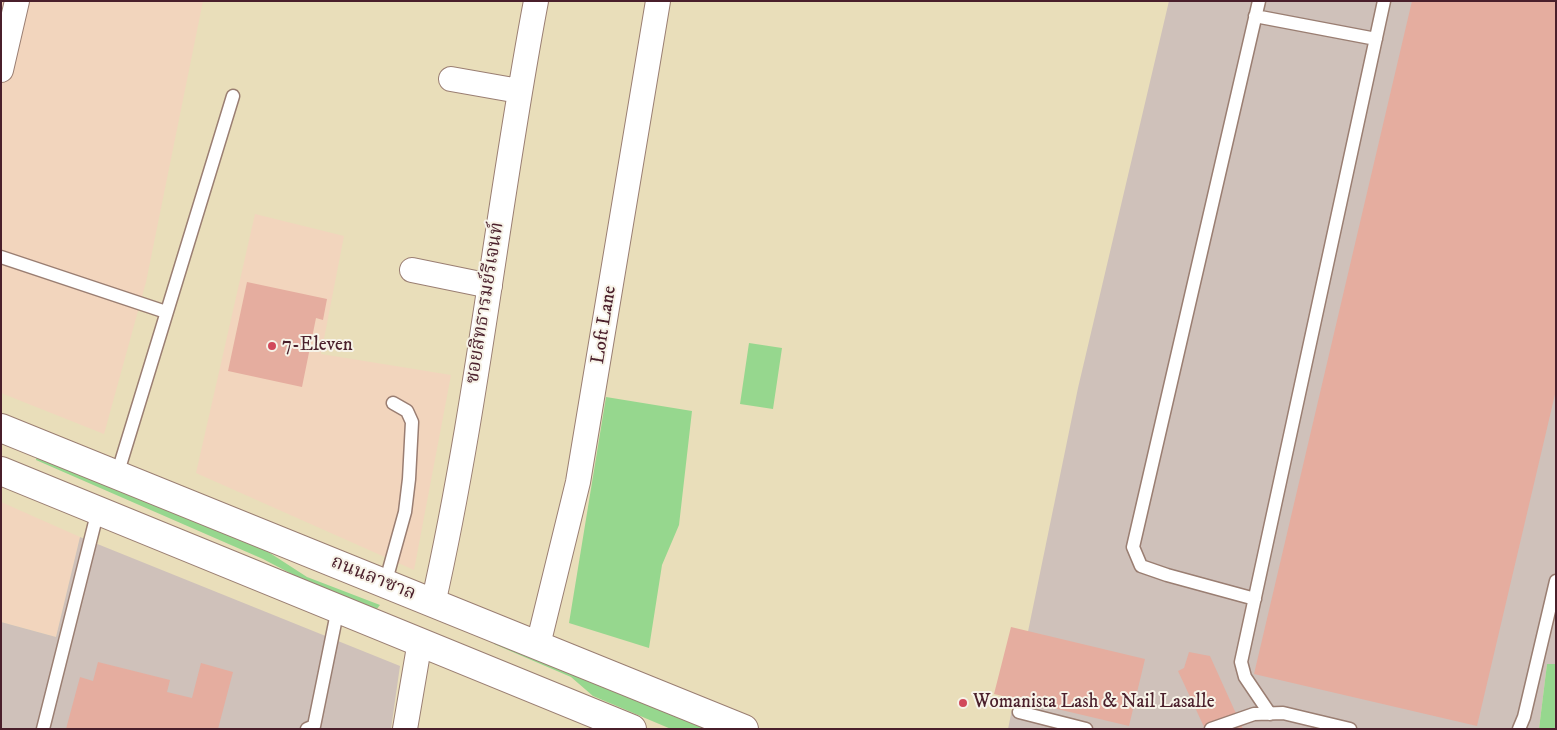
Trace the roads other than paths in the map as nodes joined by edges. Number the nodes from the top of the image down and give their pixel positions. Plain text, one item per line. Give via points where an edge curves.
1 (17, 1) edge
2 (536, 1) edge
3 (658, 1) edge
4 (1258, 1) edge
5 (1384, 1) edge
6 (1255, 16) junction
7 (1376, 39) junction
8 (1, 70) edge
9 (451, 79) dead end
10 (519, 91) junction
11 (234, 96) dead end
12 (1, 257) edge
13 (412, 270) dead end
14 (490, 286) junction
15 (166, 312) junction
16 (393, 402) dead end
17 (1, 428) edge
18 (1, 458) edge
19 (1, 471) edge
20 (117, 475) junction
21 (38, 486) junction
22 (98, 510) junction
23 (294, 547) junction
24 (1556, 581) edge
25 (385, 584) junction
26 (1254, 599) junction
27 (433, 604) junction
28 (338, 608) junction
29 (386, 627) junction
30 (499, 630) junction
31 (420, 641) junction
32 (538, 646) junction
33 (567, 702) junction
34 (1019, 712) dead end
35 (1270, 714) junction
36 (313, 728) edge
37 (43, 729) edge
38 (405, 729) edge
39 (632, 729) edge
40 (744, 729) edge
41 (1086, 729) edge
42 (1211, 729) edge
43 (1350, 729) edge
44 (1519, 729) edge

1 - 8 street
2 - 10 street, ซอยสิทธารมย์รีเจนท์
3 - 32 street, Loft Lane via 578,482
4 - 6 lane
5 - 7 lane
6 - 7 lane
6 - 26 lane via 1133,547 1142,566
7 - 26 lane
9 - 10 street
10 - 14 street, ซอยสิทธารมย์รีเจนท์
11 - 15 lane
12 - 15 lane
13 - 14 street
14 - 27 street, ซอยสิทธารมย์รีเจนท์ via 449,534
15 - 20 lane
16 - 25 lane via 407,411 412,422 405,512
17 - 20 street, ถนนลาซาล
18 - 21 street
19 - 21 street
20 - 23 street, ถนนลาซาล
21 - 22 street
22 - 28 street
22 - 37 lane
23 - 25 street, ถนนลาซาล
23 - 29 street via 312,567 403,612 399,619
24 - 44 lane
25 - 27 street, ถนนลาซาล
26 - 35 lane via 1241,662 1245,677
27 - 30 street, ถนนลาซาล
27 - 31 street
28 - 29 street
28 - 36 lane
29 - 31 street
30 - 32 street, ถนนลาซาล
30 - 33 street via 460,623 448,624 446,631 452,637 555,680
31 - 33 street
31 - 38 street
32 - 40 street, ถนนลาซาล
33 - 39 street
34 - 41 lane
35 - 42 lane via 1254,714
35 - 43 lane via 1283,713

